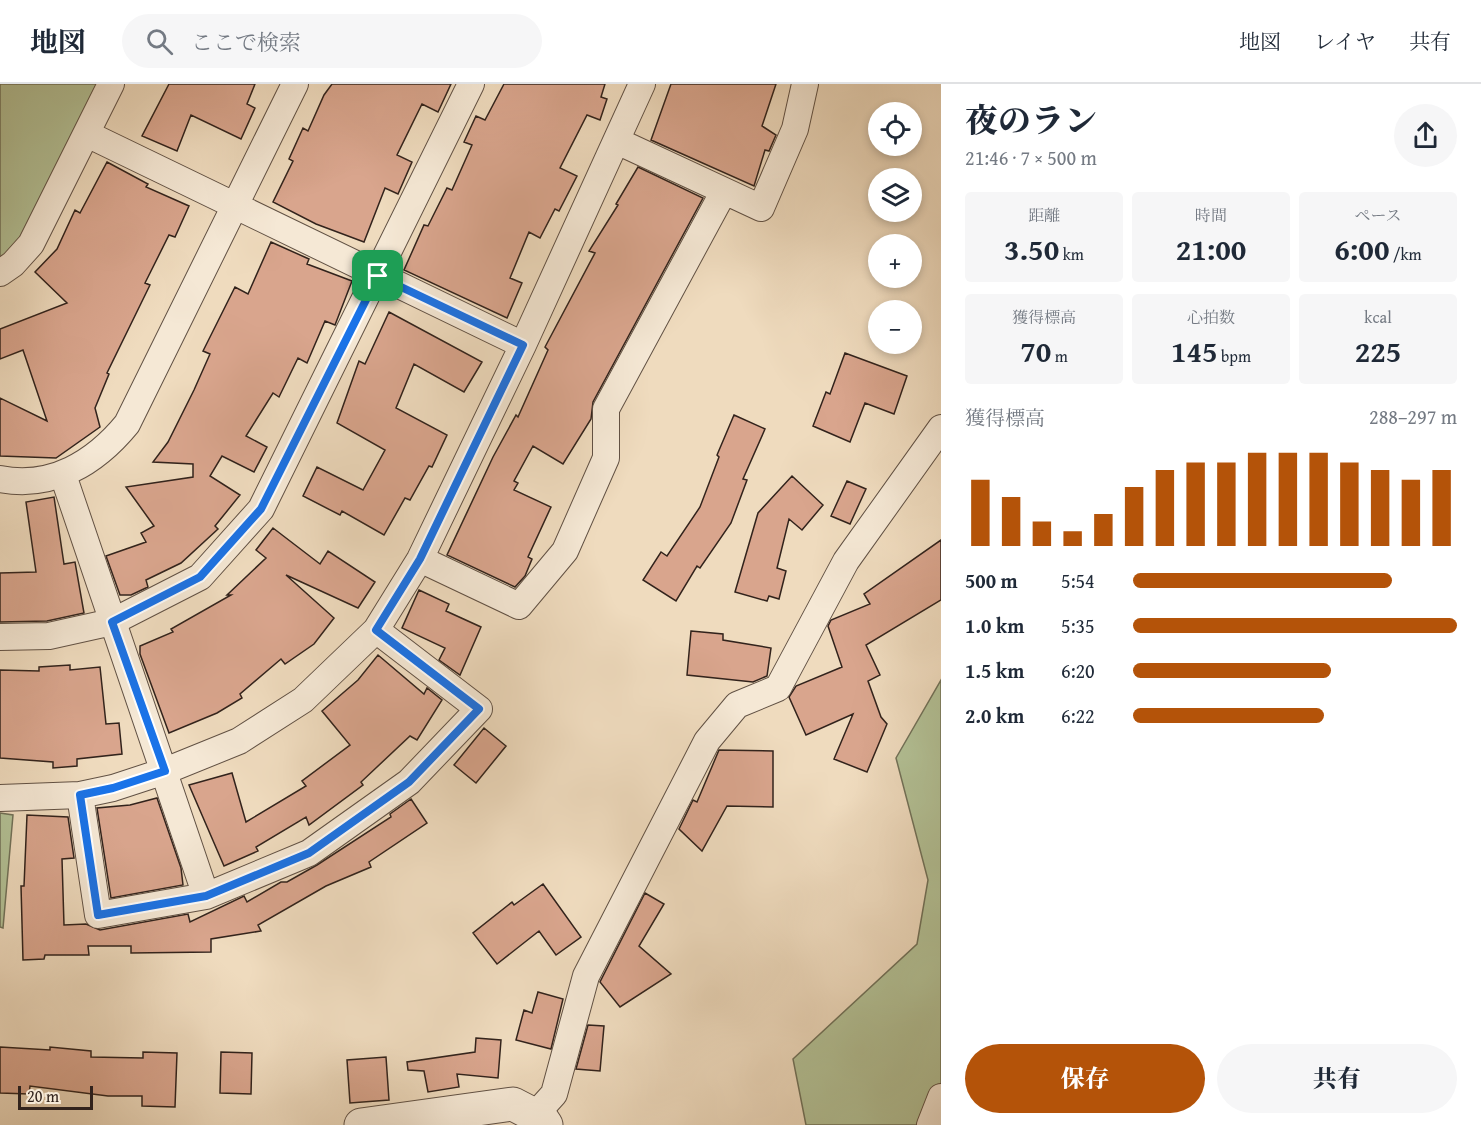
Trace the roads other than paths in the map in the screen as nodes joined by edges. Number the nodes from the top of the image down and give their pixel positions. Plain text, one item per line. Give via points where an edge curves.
1 (111, 84) edge
2 (295, 84) edge
3 (471, 84) edge
4 (642, 84) edge
5 (805, 84) edge
6 (87, 134) junction
7 (617, 141) junction
8 (724, 191) junction
9 (236, 204) junction
10 (0, 273) edge
11 (378, 276) junction
12 (523, 345) junction
13 (941, 428) edge
14 (63, 475) junction
15 (0, 479) edge
16 (420, 559) junction
17 (112, 622) junction
18 (376, 630) junction
19 (0, 637) edge
20 (165, 771) junction
21 (80, 795) junction
22 (0, 798) edge
23 (206, 896) junction
24 (941, 1097) edge
25 (540, 1120) edge
26 (361, 1125) edge
27 (930, 1125) edge

1 - 6 street
2 - 9 street
3 - 11 street
4 - 7 street
5 - 8 street via 795,129 761,208
6 - 9 street
6 - 10 street via 31,244
7 - 8 street
7 - 12 street
8 - 16 street via 606,409 606,458 565,551 519,606
9 - 11 street
9 - 14 street via 127,424 108,446
11 - 12 street
11 - 17 street via 261,509 200,577
12 - 16 street
13 - 25 street via 846,561 777,688 737,705 707,741 586,976 554,1094
14 - 15 street via 15,482
14 - 17 street
16 - 18 street
17 - 19 street via 49,636
17 - 20 street
18 - 20 street via 303,700 238,741
18 - 23 street via 479,709 409,782 309,853
20 - 21 street
20 - 23 street
21 - 22 street
21 - 23 street via 98,915
24 - 27 street
25 - 26 street via 513,1104

